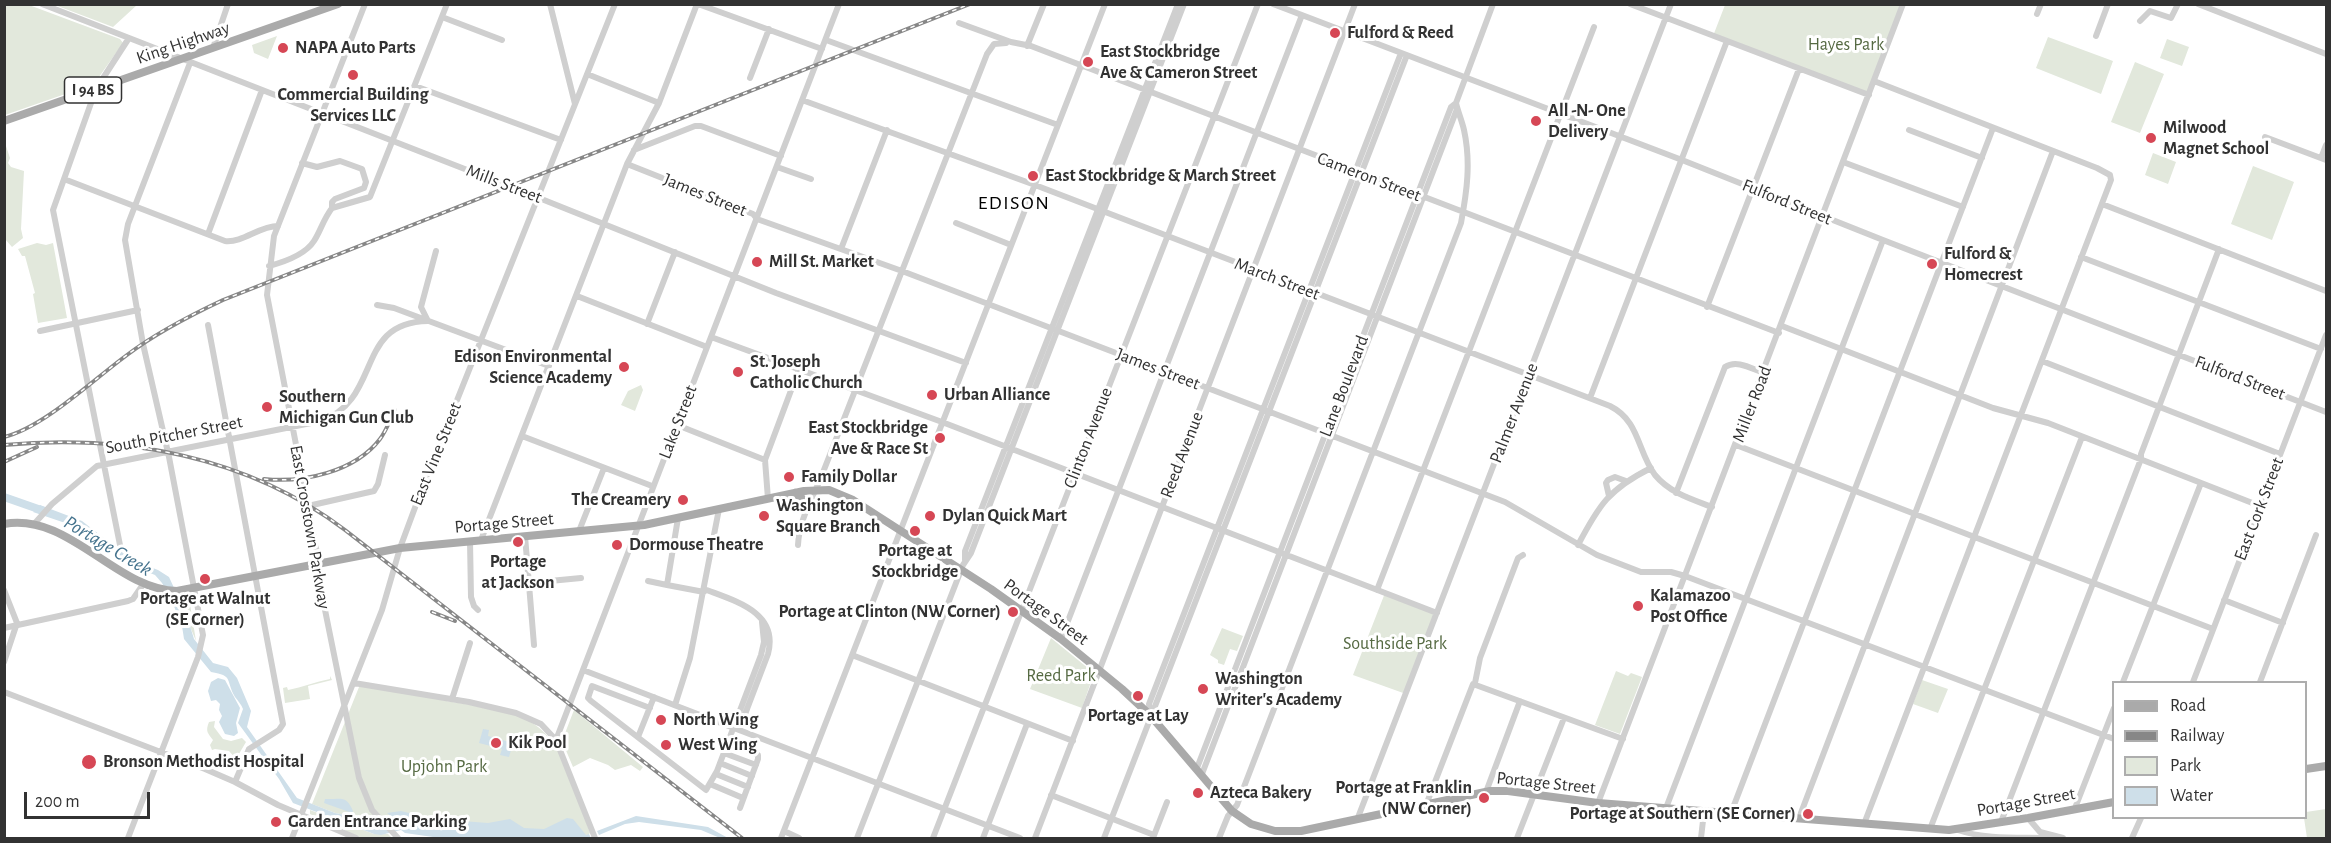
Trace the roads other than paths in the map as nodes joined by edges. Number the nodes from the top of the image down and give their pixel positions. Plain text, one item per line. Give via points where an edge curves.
1 (42, 4) edge
2 (228, 4) edge
3 (338, 4) edge
4 (365, 4) edge
5 (447, 4) edge
6 (550, 4) edge
7 (615, 4) edge
8 (698, 4) edge
9 (839, 4) edge
10 (1044, 4) edge
11 (1105, 4) edge
12 (1178, 4) edge
13 (1184, 4) edge
14 (1258, 4) edge
15 (1273, 4) edge
16 (1355, 4) edge
17 (1493, 4) edge
18 (1630, 4) edge
19 (1671, 4) edge
20 (1903, 4) edge
21 (2041, 4) edge
22 (2108, 4) edge
23 (2178, 4) edge
24 (2198, 4) edge
25 (2037, 14) dead end
26 (1302, 15) junction
27 (442, 17) junction
28 (1666, 18) junction
29 (2140, 21) dead end
30 (959, 23) dead end
31 (1594, 27) dead end
32 (769, 29) junction
33 (1170, 32) junction
34 (1345, 32) junction
35 (2096, 36) dead end
36 (129, 38) junction
37 (826, 39) junction
38 (502, 40) dead end
39 (1727, 41) junction
40 (1011, 42) junction
41 (1027, 45) junction
42 (213, 48) junction
43 (822, 49) junction
44 (1404, 54) junction
45 (2326, 54) edge
46 (181, 58) junction
47 (190, 63) junction
48 (1081, 66) junction
49 (1799, 69) junction
50 (568, 76) junction
51 (587, 76) junction
52 (750, 78) dead end
53 (1465, 78) junction
54 (1874, 81) junction
55 (415, 86) junction
56 (96, 89) junction
57 (262, 90) junction
58 (1147, 91) junction
59 (972, 93) junction
60 (1869, 95) junction
61 (802, 100) junction
62 (659, 103) junction
63 (575, 105) junction
64 (1456, 106) junction
65 (321, 114) junction
66 (1560, 115) junction
67 (1213, 117) junction
68 (4, 121) edge
69 (1058, 125) junction
70 (1993, 128) junction
71 (887, 130) junction
72 (1910, 130) dead end
73 (1256, 134) junction
74 (1620, 137) junction
75 (2265, 137) dead end
76 (561, 140) junction
77 (392, 141) junction
78 (2326, 145) edge
79 (633, 150) junction
80 (1300, 151) junction
81 (2053, 151) junction
82 (949, 153) junction
83 (781, 156) junction
84 (1982, 158) junction
85 (2324, 159) edge
86 (1682, 160) junction
87 (1843, 162) junction
88 (302, 163) junction
89 (627, 164) junction
90 (777, 167) junction
91 (1357, 173) junction
92 (64, 179) junction
93 (811, 179) dead end
94 (1035, 185) junction
95 (1753, 188) junction
96 (1420, 197) junction
97 (539, 198) junction
98 (2102, 204) junction
99 (135, 206) junction
100 (1963, 207) junction
101 (332, 208) junction
102 (1101, 211) junction
103 (1463, 213) junction
104 (1823, 216) junction
105 (757, 219) junction
106 (956, 223) dead end
107 (605, 224) junction
108 (278, 226) junction
109 (1515, 233) junction
110 (208, 234) junction
111 (1167, 236) junction
112 (1883, 240) junction
113 (1011, 245) junction
114 (841, 249) junction
115 (2219, 249) junction
116 (436, 251) dead end
117 (675, 252) junction
118 (1210, 253) junction
119 (1574, 256) junction
120 (2081, 257) junction
121 (1942, 263) junction
122 (269, 266) junction
123 (1254, 270) junction
124 (902, 271) junction
125 (735, 276) junction
126 (1636, 279) junction
127 (2001, 285) junction
128 (2326, 291) edge
129 (1312, 292) junction
130 (577, 296) junction
131 (2199, 302) junction
132 (989, 304) junction
133 (377, 305) dead end
134 (1707, 307) junction
135 (2061, 309) junction
136 (138, 310) junction
137 (1375, 316) junction
138 (428, 321) junction
139 (76, 323) junction
140 (647, 324) junction
141 (208, 325) dead end
142 (1054, 330) junction
143 (1780, 330) junction
144 (40, 331) dead end
145 (879, 331) junction
146 (1419, 333) junction
147 (2326, 335) edge
148 (711, 337) junction
149 (481, 341) junction
150 (707, 347) junction
151 (2321, 349) junction
152 (1841, 350) junction
153 (1470, 352) junction
154 (2179, 354) junction
155 (1120, 355) junction
156 (2042, 361) junction
157 (966, 363) junction
158 (549, 366) junction
159 (799, 369) junction
160 (1164, 372) junction
161 (1764, 373) junction
162 (1900, 373) junction
163 (1529, 375) junction
164 (1208, 388) junction
165 (856, 390) junction
166 (1959, 396) junction
167 (1590, 398) junction
168 (2301, 401) junction
169 (2159, 406) junction
170 (1266, 411) junction
171 (2326, 412) edge
172 (2021, 416) junction
173 (942, 422) junction
174 (677, 425) junction
175 (292, 427) junction
176 (1329, 435) junction
177 (522, 436) junction
178 (2082, 437) junction
179 (230, 439) junction
180 (1736, 445) junction
181 (1008, 448) junction
182 (168, 452) junction
183 (1373, 452) junction
184 (2280, 454) junction
185 (385, 455) dead end
186 (2141, 459) junction
187 (765, 460) junction
188 (104, 464) junction
189 (604, 468) junction
190 (1651, 468) junction
191 (1796, 469) junction
192 (1424, 471) junction
193 (1074, 473) junction
194 (1626, 481) junction
195 (2201, 483) junction
196 (652, 486) junction
197 (816, 489) junction
198 (1118, 491) junction
199 (1854, 492) junction
200 (795, 493) junction
201 (1676, 493) junction
202 (1484, 494) junction
203 (1609, 496) junction
204 (768, 499) junction
205 (808, 504) junction
206 (308, 506) junction
207 (2260, 506) junction
208 (1712, 507) junction
209 (1162, 508) junction
210 (719, 509) junction
211 (1914, 515) junction
212 (678, 518) junction
213 (35, 523) junction
214 (4, 524) edge
215 (637, 526) junction
216 (1220, 529) junction
217 (900, 530) junction
218 (579, 531) junction
219 (2316, 535) dead end
220 (525, 536) junction
221 (1975, 538) junction
222 (482, 540) junction
223 (470, 541) junction
224 (120, 545) dead end
225 (798, 545) dead end
226 (1578, 545) junction
227 (400, 548) junction
228 (1283, 553) junction
229 (1523, 555) dead end
230 (2034, 560) junction
231 (319, 564) junction
232 (961, 571) junction
233 (1327, 571) junction
234 (256, 576) junction
235 (1685, 576) junction
236 (581, 578) dead end
237 (648, 581) dead end
238 (529, 583) junction
239 (2094, 583) junction
240 (144, 584) junction
241 (667, 585) junction
242 (194, 588) junction
243 (4, 590) edge
244 (704, 590) junction
245 (1377, 590) junction
246 (1747, 598) junction
247 (2224, 600) junction
248 (2154, 606) junction
249 (478, 610) dead end
250 (1021, 610) junction
251 (1437, 613) junction
252 (1806, 621) junction
253 (17, 623) junction
254 (2283, 623) junction
255 (4, 628) edge
256 (2213, 629) junction
257 (1061, 639) junction
258 (470, 643) dead end
259 (1864, 644) junction
260 (534, 645) dead end
261 (852, 655) junction
262 (4, 662) edge
263 (1924, 666) junction
264 (583, 670) junction
265 (1100, 670) junction
266 (918, 681) junction
267 (2123, 681) edge
268 (2193, 681) edge
269 (2260, 681) edge
270 (354, 683) junction
271 (1474, 684) junction
272 (1984, 689) junction
273 (4, 692) edge
274 (654, 697) junction
275 (452, 699) junction
276 (1520, 700) junction
277 (675, 705) junction
278 (346, 706) junction
279 (984, 707) junction
280 (650, 708) junction
281 (2043, 712) junction
282 (2112, 713) edge
283 (1150, 716) junction
284 (1564, 718) junction
285 (1027, 724) junction
286 (736, 729) junction
287 (2103, 735) junction
288 (638, 737) junction
289 (2112, 738) edge
290 (1623, 739) junction
291 (556, 740) junction
292 (1073, 741) junction
293 (728, 742) junction
294 (161, 751) junction
295 (724, 753) junction
296 (812, 757) junction
297 (720, 763) junction
298 (756, 765) junction
299 (2326, 766) edge
300 (2307, 769) edge
301 (1199, 771) junction
302 (716, 774) junction
303 (752, 776) junction
304 (235, 782) junction
305 (878, 783) junction
306 (710, 784) junction
307 (748, 787) junction
308 (1486, 792) junction
309 (1052, 795) junction
310 (1534, 795) junction
311 (743, 798) junction
312 (1167, 802) dead end
313 (2112, 802) edge
314 (1598, 803) junction
315 (1426, 805) junction
316 (304, 808) junction
317 (740, 808) dead end
318 (1666, 808) junction
319 (2075, 808) junction
320 (944, 809) junction
321 (1232, 811) junction
322 (1704, 812) junction
323 (1731, 813) junction
324 (1112, 818) junction
325 (1798, 818) junction
326 (2028, 818) junction
327 (2141, 819) edge
328 (1357, 820) junction
329 (2001, 822) junction
330 (1864, 824) junction
331 (988, 826) junction
332 (1930, 829) junction
333 (1958, 830) junction
334 (784, 831) junction
335 (1948, 834) edge
336 (1301, 835) edge
337 (395, 836) edge
338 (594, 836) edge
339 (1153, 837) edge
340 (128, 838) edge
341 (292, 838) edge
342 (356, 838) edge
343 (781, 838) edge
344 (799, 838) edge
345 (857, 838) edge
346 (933, 838) edge
347 (983, 838) edge
348 (1020, 838) edge
349 (1035, 838) edge
350 (1104, 838) edge
351 (1219, 838) edge
352 (1517, 838) edge
353 (1701, 838) edge
354 (2006, 838) edge
355 (2049, 838) edge
356 (2063, 838) edge
357 (2132, 838) edge

1 - 36 street, Mills Street
2 - 42 street
3 - 42 main road, King Highway / I 94 BS
4 - 65 street, East Crosstown Parkway
5 - 27 street
6 - 50 street
7 - 51 street, East Vine Street
8 - 32 street
8 - 62 street
9 - 37 street, Lake Street
10 - 41 street
11 - 48 street
12 - 33 street
13 - 33 street
14 - 67 street, Clinton Avenue
15 - 26 street, Fulford Street
16 - 34 street, Reed Avenue
17 - 53 street, Lane Boulevard
18 - 28 street
19 - 28 street, Palmer Avenue
20 - 54 street, Miller Road
21 - 25 street
22 - 35 street
23 - 29 street via 2171,18 2150,11
24 - 45 street
26 - 34 street, Fulford Street
26 - 73 street
27 - 38 street
27 - 55 street
28 - 39 street
28 - 74 street, Palmer Avenue
30 - 40 street, Cameron Street
31 - 66 street
32 - 43 street
32 - 52 street
33 - 58 street
34 - 44 street, Fulford Street
34 - 80 street, Reed Avenue
36 - 46 street, Mills Street
36 - 56 street
37 - 43 street, Lake Street
37 - 59 street
39 - 49 street
39 - 86 street
40 - 41 street, Cameron Street
40 - 59 street via 990,48
41 - 48 street, Cameron Street
42 - 46 main road, King Highway / I 94 BS
43 - 61 street, Lake Street
44 - 53 street, Fulford Street
44 - 91 street
46 - 47 street, Mills Street
46 - 56 main road, King Highway / I 94 BS
47 - 57 street, Mills Street
47 - 99 street
48 - 58 street, Cameron Street
48 - 69 street
49 - 60 street
49 - 95 street
50 - 51 street via 578,81
50 - 63 street
51 - 62 street
51 - 63 street, East Vine Street
53 - 64 street, Lane Boulevard
53 - 66 street, Fulford Street
54 - 60 street, Miller Road
54 - 70 street
55 - 76 street
55 - 77 street
56 - 68 main road, King Highway / I 94 BS
56 - 92 street
57 - 65 street, Mills Street
57 - 110 street
58 - 67 street, Cameron Street
58 - 102 street
59 - 69 street
59 - 82 street
60 - 87 street, Miller Road
61 - 71 street, March Street
61 - 83 street, Lake Street
62 - 79 street
63 - 76 street, East Vine Street
64 - 96 street, Lane Boulevard via 1451,107
64 - 103 street via 1468,162
65 - 77 street, Mills Street
65 - 88 street, East Crosstown Parkway
66 - 74 street, Fulford Street
66 - 109 street
67 - 73 street, Cameron Street
67 - 111 street, Clinton Avenue
69 - 94 street
70 - 81 street
70 - 84 street
71 - 82 street, March Street
71 - 114 street
72 - 84 street
73 - 80 street, Cameron Street
73 - 118 street
74 - 86 street, Fulford Street
74 - 119 street, Palmer Avenue
75 - 85 street
76 - 97 street, East Vine Street
77 - 97 street, Mills Street
77 - 101 street via 370,197
78 - 85 street
79 - 83 street via 701,126
79 - 89 street
80 - 91 street, Cameron Street
80 - 123 street, Reed Avenue
81 - 98 street via 2110,175
81 - 127 street
82 - 94 street, March Street
82 - 124 street
83 - 90 street, Lake Street
84 - 100 street
86 - 95 street, Fulford Street
86 - 126 street
87 - 100 street
87 - 104 street, Miller Road
88 - 101 street via 317,166 340,161 362,170 364,188 335,199
88 - 108 street, East Crosstown Parkway
89 - 105 street, James Street via 753,214
89 - 107 street
90 - 93 street
90 - 105 street, Lake Street
91 - 96 street, Cameron Street
91 - 129 street
92 - 99 street
92 - 139 street via 53,210
94 - 102 street, March Street
94 - 113 street
95 - 104 street, Fulford Street
95 - 134 street
96 - 103 street, Cameron Street
96 - 137 street, Lane Boulevard
97 - 107 street, Mills Street
97 - 149 street, East Vine Street
98 - 115 street
98 - 120 street
99 - 110 street
99 - 136 street via 125,240
100 - 121 street
101 - 122 street via 308,248
102 - 111 street, March Street
102 - 142 street
103 - 109 street, Cameron Street
103 - 146 street
104 - 112 street, Fulford Street
104 - 143 street, Miller Road
105 - 114 street, James Street
105 - 125 street, Lake Street
106 - 113 street
107 - 117 street, Mills Street
107 - 130 street
108 - 110 street via 230,242
108 - 122 street, East Crosstown Parkway
109 - 119 street, Cameron Street
109 - 153 street
111 - 118 street, March Street
111 - 155 street, Clinton Avenue
112 - 121 street, Fulford Street
112 - 152 street
113 - 132 street
114 - 124 street, James Street
115 - 128 street
115 - 131 street
116 - 138 street via 421,307
117 - 125 street, Mills Street
117 - 140 street
118 - 123 street, March Street
118 - 160 street
119 - 126 street, Cameron Street
119 - 163 street, Palmer Avenue
120 - 131 street
120 - 135 street
121 - 127 street, Fulford Street
121 - 162 street
122 - 175 street, East Crosstown Parkway via 267,295
123 - 129 street, March Street
123 - 164 street, Reed Avenue
124 - 132 street, James Street
124 - 145 street
125 - 145 street, Mills Street
125 - 148 street, Lake Street
126 - 134 street, Cameron Street
126 - 167 street
127 - 135 street, Fulford Street
127 - 166 street
129 - 137 street, March Street
129 - 170 street
130 - 140 street
130 - 158 street
131 - 151 street
131 - 154 street
132 - 142 street, James Street
132 - 157 street
133 - 138 street
134 - 143 street, Cameron Street
135 - 154 street, Fulford Street
135 - 156 street
136 - 139 street
136 - 182 street
137 - 146 street, March Street
137 - 176 street, Lane Boulevard
138 - 149 street
138 - 175 street, South Pitcher Street via 404,324 384,338 345,408 322,421
139 - 144 street
139 - 188 street
140 - 150 street
141 - 179 street
142 - 155 street, James Street
142 - 181 street
143 - 152 street, Cameron Street
143 - 161 street, Miller Road
145 - 157 street, Mills Street
145 - 165 street
146 - 153 street, March Street
146 - 183 street
147 - 151 street, East Cork Street
148 - 150 street, Lake Street
148 - 159 street
149 - 158 street
149 - 227 street, East Vine Street
150 - 174 street, Lake Street
151 - 168 street, East Cork Street
152 - 162 street, Cameron Street
152 - 191 street
153 - 163 street, March Street
153 - 192 street
154 - 168 street, Fulford Street
154 - 169 street
155 - 160 street, James Street
155 - 193 street, Clinton Avenue
156 - 169 street
156 - 172 street
157 - 173 street
158 - 177 street
159 - 165 street
159 - 187 street
160 - 164 street, James Street
160 - 198 street
161 - 180 street, Miller Road
161 - 201 street via 1739,364 1725,367
162 - 166 street, Cameron Street
162 - 199 street
163 - 167 street, March Street
163 - 202 street, Palmer Avenue
164 - 170 street, James Street
164 - 209 street, Reed Avenue
165 - 173 street
165 - 197 street
166 - 172 street, Cameron Street
166 - 211 street
167 - 190 street, March Street via 1627,416
168 - 171 street, Fulford Street
168 - 184 street, East Cork Street
169 - 184 street
169 - 186 street
170 - 176 street, James Street
170 - 216 street
172 - 178 street, Cameron Street
172 - 221 street
173 - 181 street
173 - 217 street
174 - 187 street
174 - 196 street, Lake Street
175 - 179 street, South Pitcher Street
175 - 206 street, East Crosstown Parkway
176 - 183 street, James Street
176 - 228 street, Lane Boulevard
177 - 189 street
177 - 222 street
178 - 186 street, Cameron Street
178 - 230 street
179 - 182 street, South Pitcher Street
179 - 234 street
180 - 191 street
180 - 208 street, Miller Road
181 - 193 street
181 - 232 street
182 - 188 street, South Pitcher Street
182 - 242 street
183 - 192 street, James Street
183 - 233 street
184 - 207 street, East Cork Street
185 - 206 street via 374,491
186 - 195 street, Cameron Street
186 - 239 street
187 - 204 street
188 - 213 street, South Pitcher Street via 89,472
188 - 224 street
189 - 196 street
189 - 218 street
190 - 194 street
190 - 201 street, March Street
191 - 199 street
191 - 246 street
192 - 202 street, James Street
192 - 245 street
193 - 198 street
193 - 250 street, Clinton Avenue
194 - 203 street
194 - 203 street via 1615,477 1608,480
195 - 207 street, Cameron Street
195 - 248 street
196 - 215 street, Lake Street
197 - 200 main road, Portage Street
197 - 205 street
197 - 217 main road, Portage Street via 851,499
198 - 209 street
198 - 257 street
199 - 211 street
199 - 252 street
200 - 204 main road, Portage Street
200 - 205 main road
201 - 208 street, March Street
202 - 226 street, James Street
202 - 251 street, Palmer Avenue
203 - 226 street
204 - 210 main road, Portage Street
205 - 225 street
206 - 231 street, East Crosstown Parkway
207 - 247 street, East Cork Street
208 - 235 street, Miller Road
209 - 216 street
209 - 265 street, Reed Avenue
210 - 212 main road, Portage Street
210 - 244 street
211 - 221 street
211 - 259 street
212 - 215 main road, Portage Street
212 - 241 street
213 - 214 main road
213 - 240 main road, Portage Street
215 - 218 main road, Portage Street
215 - 264 street, Lake Street
216 - 228 street
216 - 283 street
217 - 232 main road, Portage Street
217 - 261 street
218 - 220 main road, Portage Street
219 - 254 street
220 - 222 main road, Portage Street
220 - 238 street
221 - 230 street
221 - 263 street
222 - 223 main road, Portage Street
223 - 227 main road, Portage Street
223 - 249 street via 471,597
226 - 235 street, James Street via 1641,572
227 - 231 main road, Portage Street
227 - 270 street, East Vine Street
228 - 233 street
228 - 301 street, Lane Boulevard
229 - 271 street via 1518,558 1480,658
230 - 239 street
230 - 272 street
231 - 234 main road, Portage Street
231 - 278 street, East Crosstown Parkway
232 - 250 main road, Portage Street
232 - 266 street
233 - 245 street
233 - 321 street
234 - 242 main road, Portage Street
234 - 304 street via 283,724 247,753
235 - 246 street, James Street
235 - 290 street, Miller Road
236 - 238 street
237 - 241 street
238 - 260 street
239 - 248 street
239 - 281 street
240 - 242 main road, Portage Street via 166,591
240 - 253 street via 128,601
241 - 244 street
242 - 294 street via 203,635 201,647
243 - 253 street
244 - 277 street via 688,667
244 - 286 street via 749,607 762,622 763,648
245 - 251 street
246 - 252 street, James Street
246 - 318 street
247 - 254 street
247 - 256 street, East Cork Street
248 - 256 street
248 - 267 street
250 - 257 main road, Portage Street
250 - 279 street, Clinton Avenue
251 - 328 street, Palmer Avenue
252 - 259 street, James Street
252 - 323 street
253 - 255 street
253 - 262 street
254 - 269 street
256 - 268 street, East Cork Street
257 - 265 main road, Portage Street
258 - 275 street
259 - 263 street, James Street
259 - 325 street
261 - 266 street
261 - 296 street
263 - 272 street, James Street
263 - 330 street
264 - 274 street
264 - 291 street, Lake Street
265 - 283 main road, Portage Street
265 - 292 street, Reed Avenue
266 - 279 street
266 - 305 street
270 - 275 street
270 - 278 street, East Vine Street
271 - 276 street
271 - 315 street
272 - 281 street, James Street
272 - 332 street
273 - 294 street
274 - 277 street
274 - 280 street
275 - 291 street via 529,718
276 - 284 street
276 - 308 street
277 - 286 street
278 - 316 street, East Vine Street
278 - 337 street, East Crosstown Parkway via 361,784 372,810
279 - 285 street
279 - 320 street, Clinton Avenue
280 - 288 street
280 - 288 street via 592,686 588,698
281 - 287 street, James Street
281 - 329 street
282 - 287 street
283 - 301 main road, Portage Street
283 - 324 street
284 - 290 street
284 - 310 street
285 - 292 street
285 - 331 street
286 - 293 street
286 - 296 street
287 - 289 street, James Street
287 - 319 street
288 - 306 street via 706,790
290 - 314 street, Miller Road
291 - 338 street
292 - 309 street, Reed Avenue
293 - 295 street
293 - 298 street via 758,755
294 - 304 street
294 - 340 street
295 - 297 street
295 - 298 street
296 - 305 street
296 - 334 street
297 - 302 street
297 - 303 street
298 - 303 street
299 - 300 main road
301 - 321 main road, Portage Street
302 - 306 street
302 - 307 street
303 - 307 street
304 - 316 street
305 - 320 street
305 - 345 street
306 - 311 street
307 - 311 street
308 - 310 main road, Portage Street
308 - 315 main road, Portage Street
309 - 324 street
309 - 349 street, Reed Avenue
310 - 314 main road, Portage Street
310 - 352 street
311 - 317 street
312 - 339 street
313 - 319 main road, Portage Street
314 - 318 main road, Portage Street
315 - 328 main road, Portage Street
316 - 341 street, East Vine Street
316 - 342 street
318 - 322 main road, Portage Street
319 - 326 main road, Portage Street
320 - 331 street
320 - 346 street, Clinton Avenue
321 - 336 main road, Portage Street via 1259,827
321 - 351 street
322 - 323 main road, Portage Street
322 - 353 street
323 - 325 main road, Portage Street
324 - 339 street
324 - 350 street
325 - 330 main road, Portage Street
326 - 329 main road, Portage Street
326 - 356 street via 2040,832
327 - 357 street
328 - 336 main road, Portage Street
329 - 333 main road, Portage Street
330 - 332 main road, Portage Street
331 - 347 street
331 - 348 street
332 - 335 main road, Portage Street
333 - 335 main road, Portage Street
333 - 354 street
334 - 343 street
334 - 344 street
354 - 355 street

